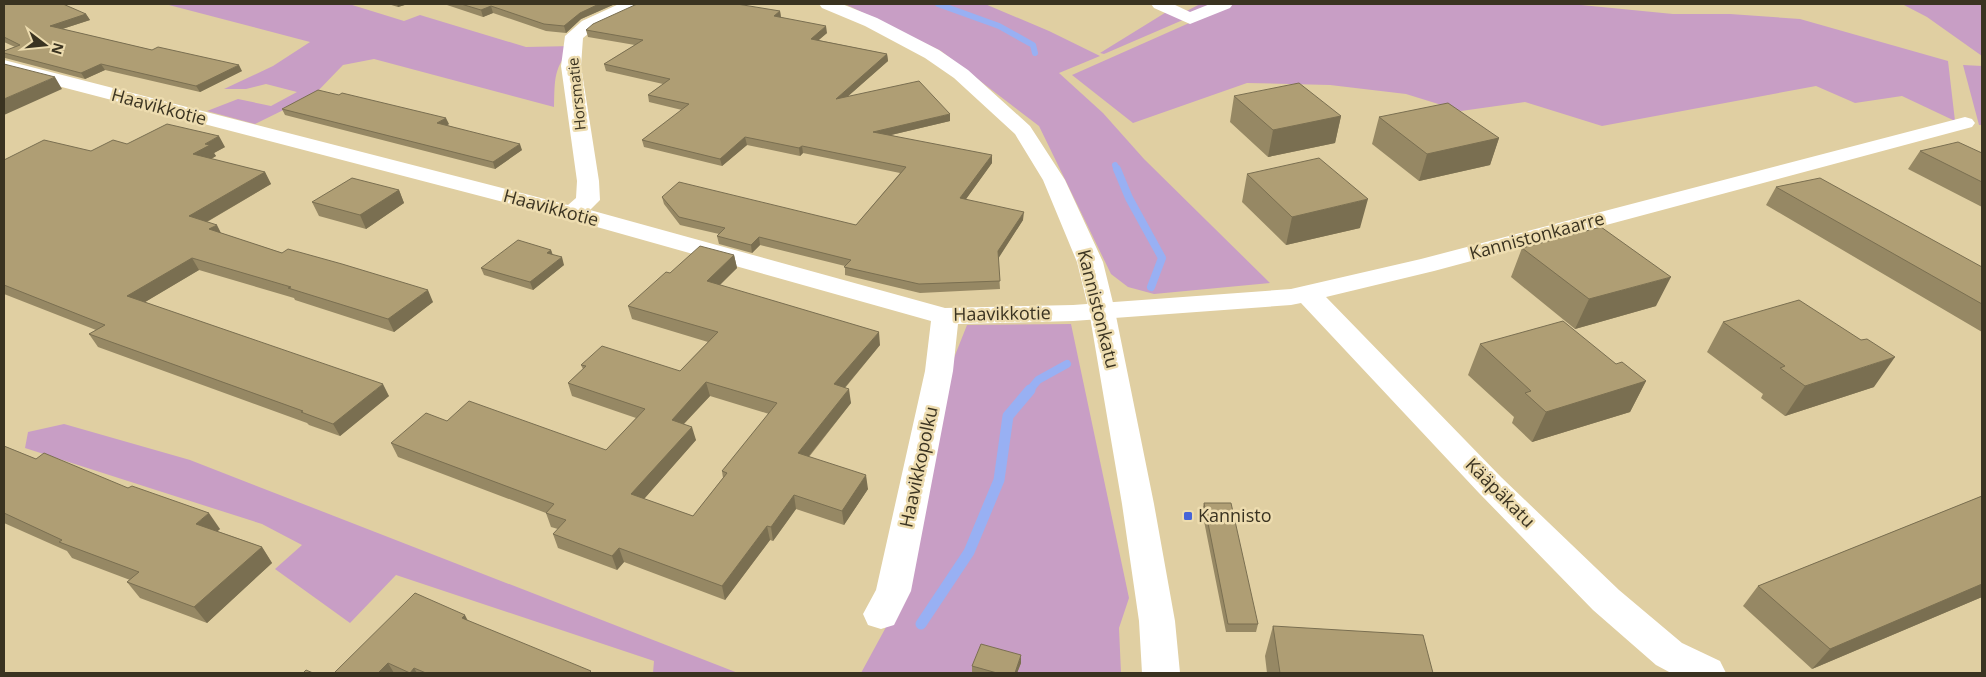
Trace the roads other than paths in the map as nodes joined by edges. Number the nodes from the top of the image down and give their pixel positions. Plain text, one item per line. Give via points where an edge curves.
1 (634, 4) edge
2 (828, 4) edge
3 (1160, 4) edge
4 (1224, 4) edge
5 (4, 66) edge
6 (1965, 123) dead end
7 (573, 213) junction
8 (1308, 294) junction
9 (1102, 311) junction
10 (946, 316) junction
11 (881, 614) dead end
12 (1161, 673) edge
13 (1707, 673) edge

1 - 7 street, Horsmatie via 588,25 574,36 571,66 588,200
2 - 9 street, Kannistonkatu via 932,54 961,74 1023,130 1054,180 1090,262
3 - 4 street via 1190,18
5 - 7 street, Haavikkotie
6 - 8 street, Kannistonkaarre
7 - 10 street, Haavikkotie
8 - 9 street, Kannistonkaarre
8 - 13 street, Kääpäkatu via 1490,485 1606,600 1669,654
9 - 10 street, Haavikkotie
9 - 12 street, Kannistonkatu via 1157,621
10 - 11 street, Haavikkopolku via 938,371 893,591

